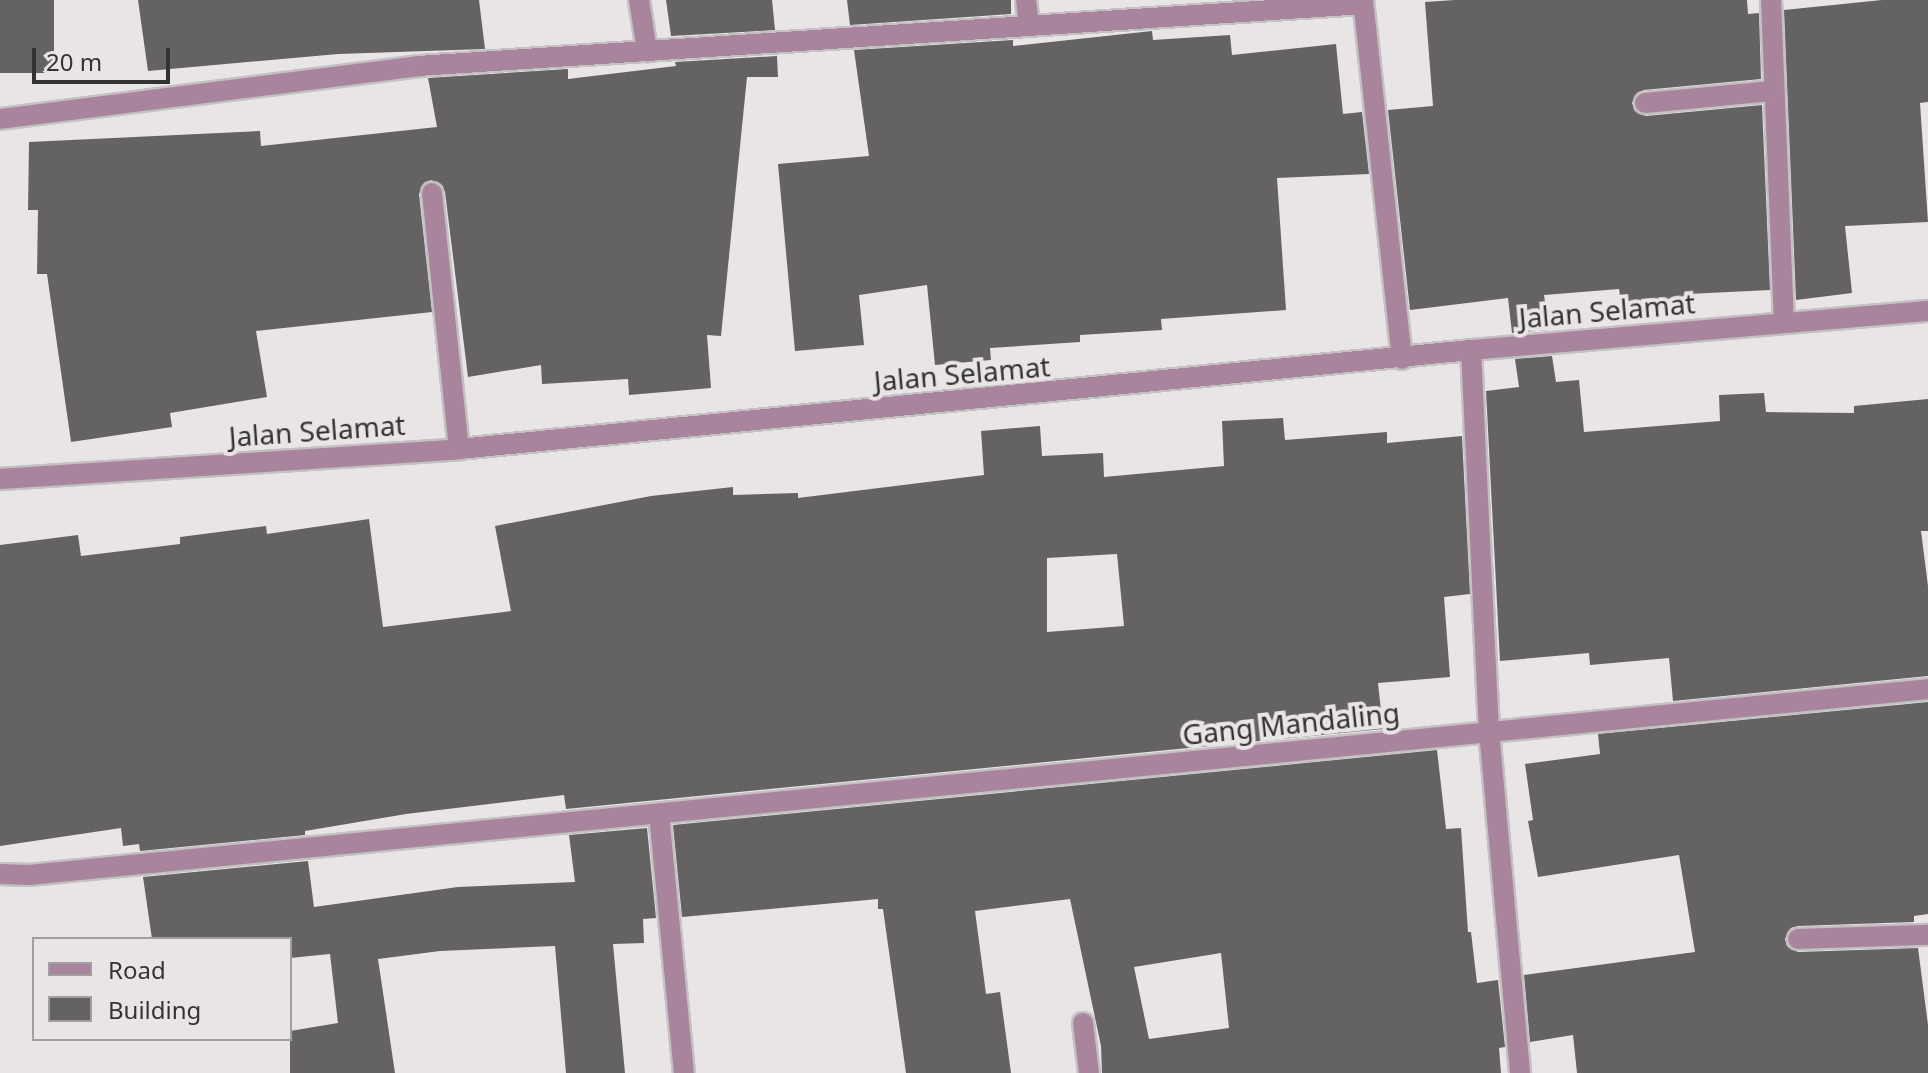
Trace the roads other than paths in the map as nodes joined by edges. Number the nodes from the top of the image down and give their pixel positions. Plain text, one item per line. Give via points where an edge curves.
1 (639, 0) edge
2 (1026, 0) edge
3 (1771, 0) edge
4 (1363, 2) edge
5 (1029, 26) junction
6 (647, 51) junction
7 (1772, 91) junction
8 (1645, 103) dead end
9 (0, 119) edge
10 (432, 193) dead end
11 (1928, 311) edge
12 (1784, 323) junction
13 (1471, 350) junction
14 (1402, 359) junction
15 (459, 449) junction
16 (0, 479) edge
17 (1928, 689) edge
18 (1489, 731) junction
19 (659, 814) junction
20 (0, 874) edge
21 (1928, 935) edge
22 (1798, 939) dead end
23 (1083, 1023) dead end
24 (684, 1073) edge
25 (1089, 1073) edge
26 (1520, 1073) edge

1 - 6 street
2 - 5 street
3 - 7 street
4 - 5 street
4 - 14 street
5 - 6 street
6 - 9 street via 418,66
7 - 8 street
7 - 12 street
10 - 15 street
11 - 12 street, Jalan Selamat
12 - 13 street, Jalan Selamat
13 - 14 street, Jalan Selamat
13 - 18 street
14 - 15 street, Jalan Selamat
15 - 16 street, Jalan Selamat
17 - 18 street, Gang Mandaling
18 - 19 street, Gang Mandaling
18 - 26 street
19 - 20 street, Gang Mandaling via 45,874
19 - 24 street
21 - 22 street
23 - 25 street

